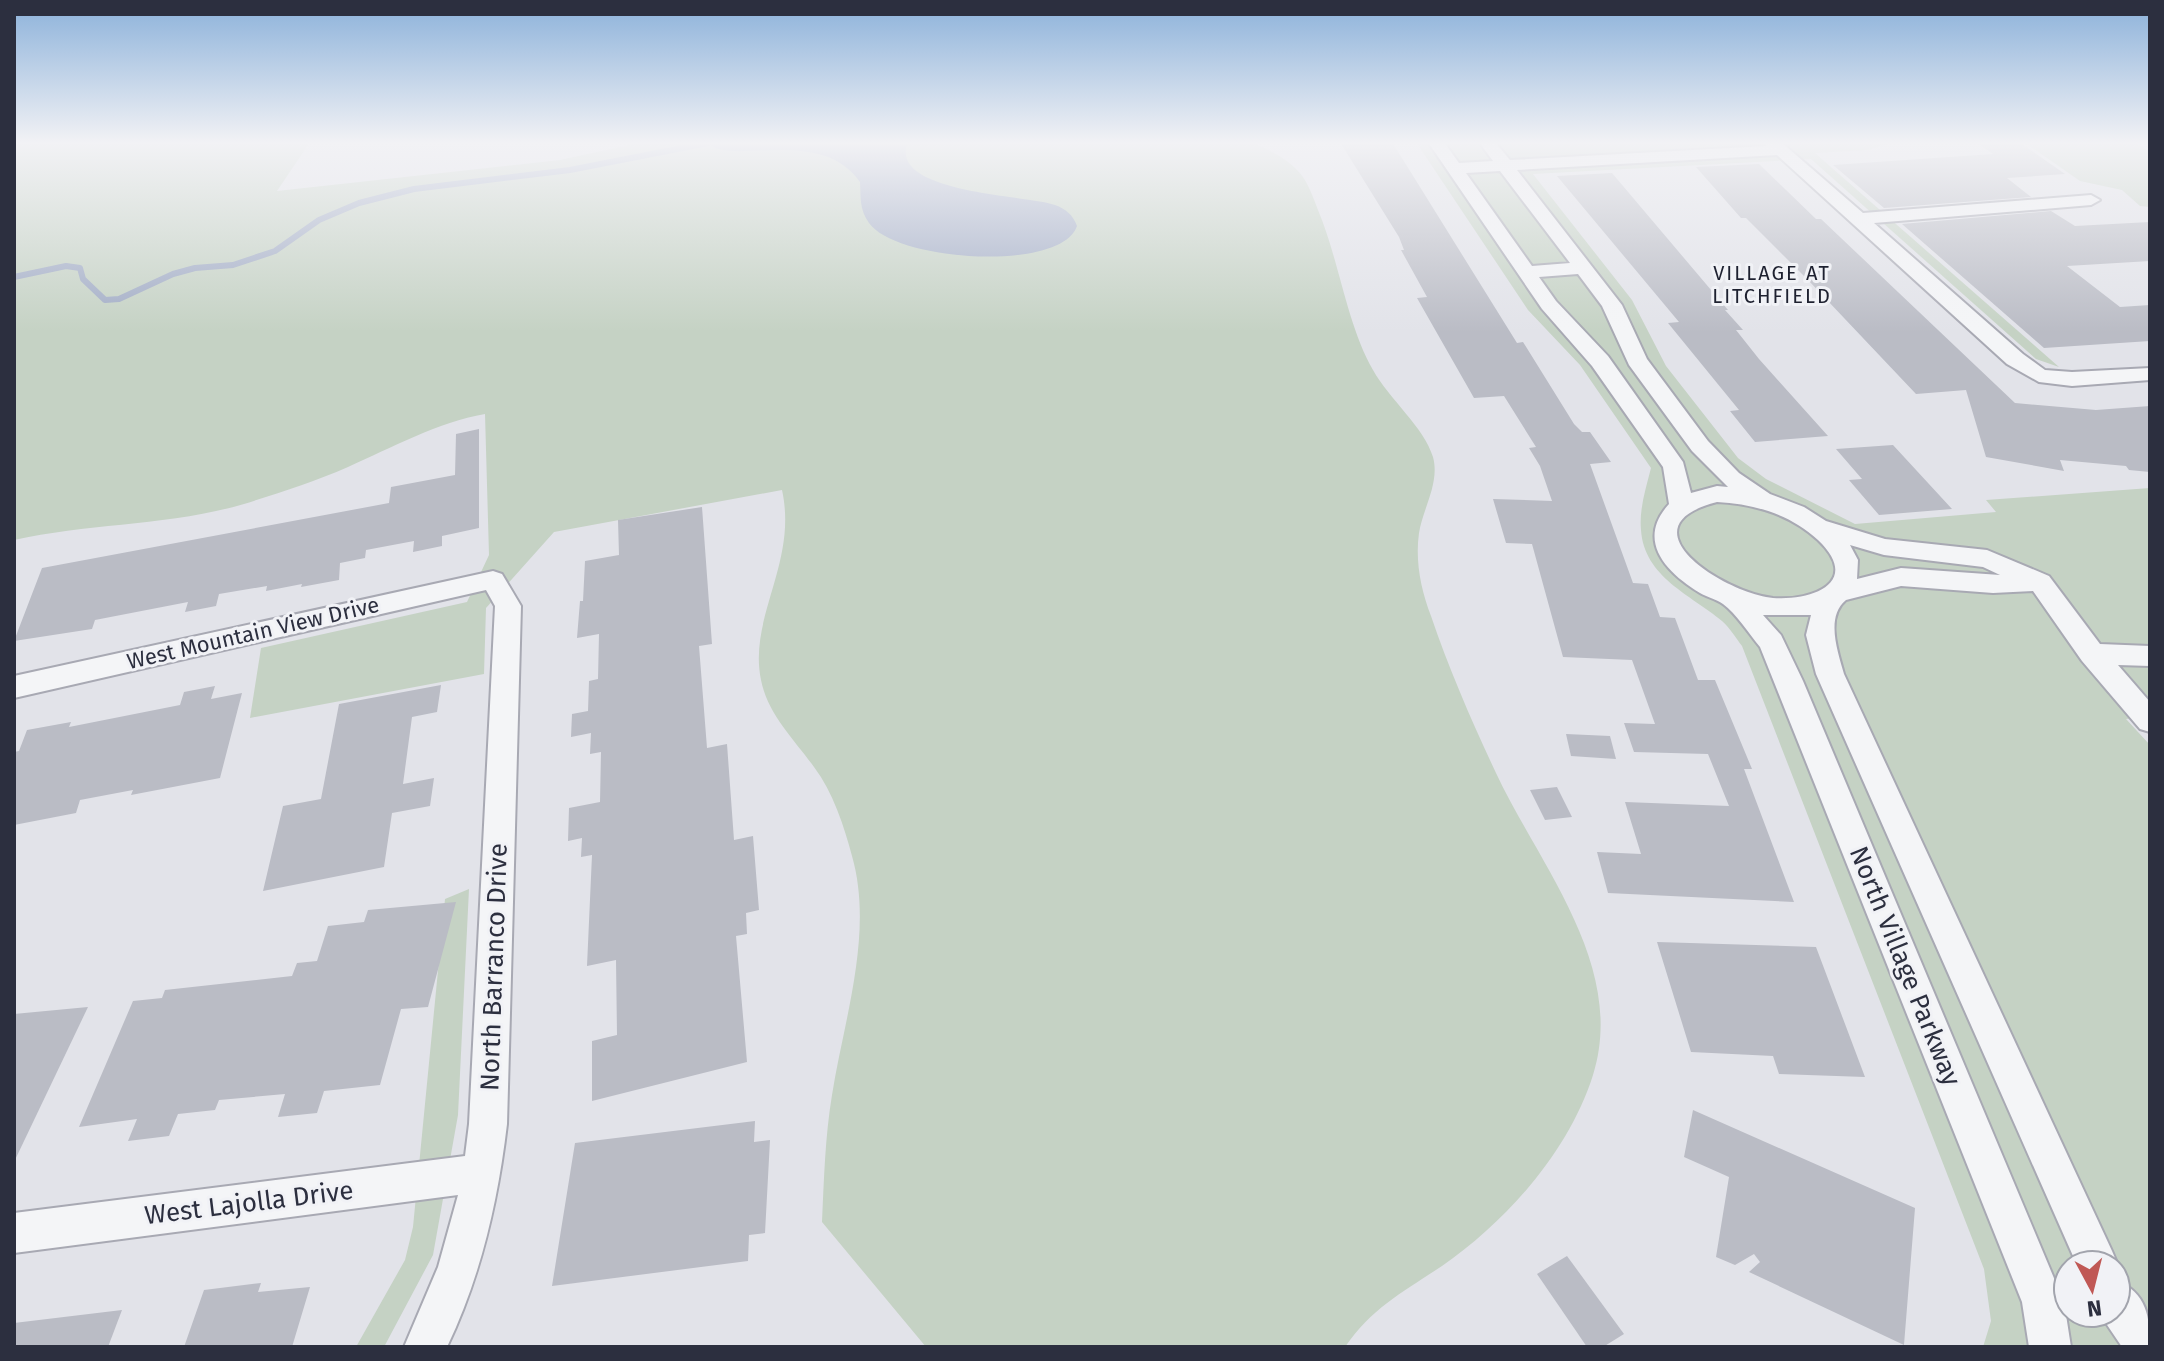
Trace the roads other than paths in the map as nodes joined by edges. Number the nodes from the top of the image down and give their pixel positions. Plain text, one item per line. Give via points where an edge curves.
1 (1480, 206) edge
2 (1536, 206) edge
3 (1844, 206) edge
4 (2024, 206) edge
5 (1859, 219) junction
6 (1584, 268) junction
7 (1526, 272) junction
8 (2150, 374) edge
9 (1764, 500) junction
10 (1681, 504) junction
11 (1820, 528) junction
12 (493, 580) joint
13 (2040, 582) junction
14 (1833, 596) junction
15 (1734, 599) junction
16 (2092, 654) junction
17 (2150, 656) edge
18 (14, 687) edge
19 (2150, 721) edge
20 (483, 1173) junction
21 (14, 1233) edge
22 (2091, 1249) edge
23 (2132, 1325) edge
24 (425, 1347) edge
25 (2050, 1347) edge
26 (2147, 1347) edge

1 - 7 street
2 - 6 street
3 - 5 street
4 - 5 street
5 - 8 street via 2039,376
6 - 7 street
6 - 9 street via 1612,305 1637,360 1700,446 1731,478
7 - 10 street via 1600,361 1675,467
9 - 10 street via 1717,494
9 - 11 street
10 - 15 street via 1668,517 1664,532 1669,551 1706,586
11 - 13 street via 1884,547 1987,559
11 - 14 street via 1845,562 1846,579
12 - 18 street, West Mountain View Drive
12 - 20 street, North Barranco Drive via 508,606
13 - 14 street via 1901,577
13 - 16 street
14 - 15 street via 1786,608
14 - 22 street, North Village Parkway via 1820,635 1830,674
15 - 25 street, North Village Parkway via 1771,642 1789,681 2043,1302
16 - 17 street
16 - 19 street
20 - 21 street, West Lajolla Drive
20 - 24 street, North Barranco Drive via 465,1244
23 - 26 street

